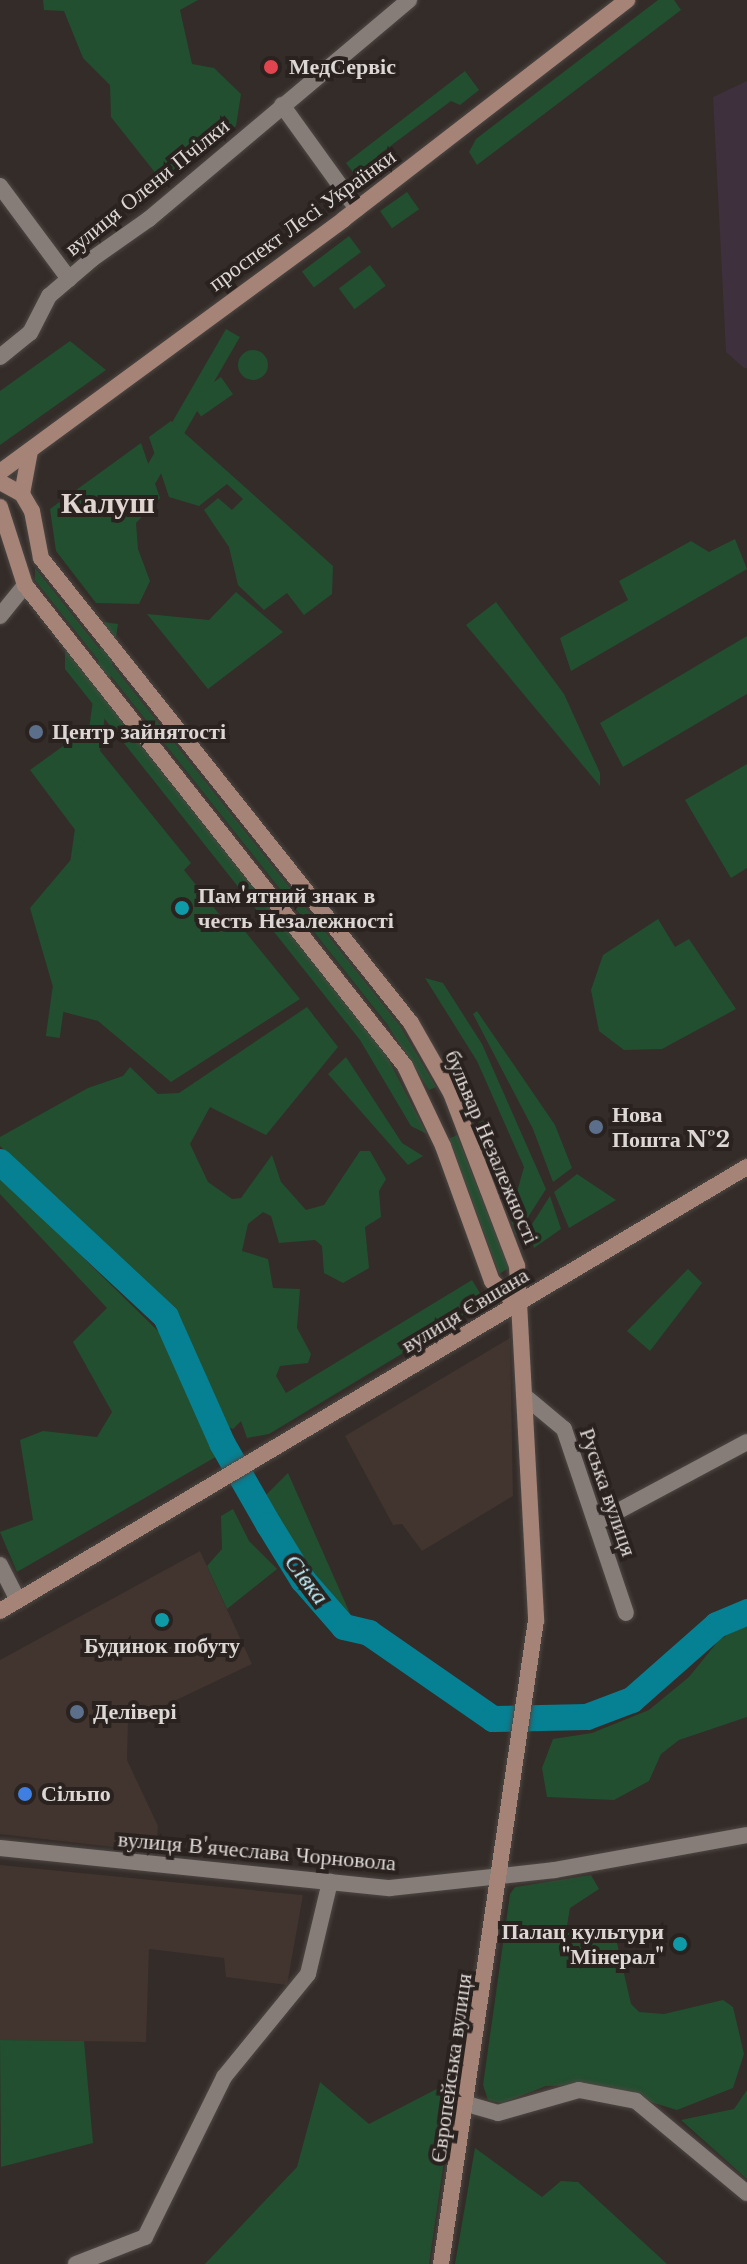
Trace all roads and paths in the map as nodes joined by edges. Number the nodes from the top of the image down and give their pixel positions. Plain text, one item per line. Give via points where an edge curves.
1 (409, 0) edge
2 (627, 0) edge
3 (282, 105) junction
4 (0, 186) edge
5 (357, 209) junction
6 (69, 279) junction
7 (0, 357) edge
8 (30, 451) junction
9 (0, 472) edge
10 (0, 482) edge
11 (22, 494) junction
12 (0, 507) edge
13 (25, 585) junction
14 (0, 616) edge
15 (747, 1167) edge
16 (518, 1305) junction
17 (528, 1399) junction
18 (747, 1442) edge
19 (596, 1523) junction
20 (0, 1565) edge
21 (18, 1600) junction
22 (0, 1611) edge
23 (626, 1613) dead end
24 (747, 1835) edge
25 (0, 1848) edge
26 (500, 1878) junction
27 (330, 1882) junction
28 (467, 2104) junction
29 (747, 2193) edge
30 (76, 2264) edge
31 (441, 2264) edge

1 - 3 street, вулиця Олени Пчілки
2 - 5 main road, проспект Лесі Українки
3 - 5 street
3 - 6 street, вулиця Олени Пчілки
4 - 6 street
5 - 8 main road, проспект Лесі Українки
6 - 7 street, вулиця Олени Пчілки via 49,296 30,333
8 - 9 main road, проспект Лесі Українки
8 - 11 main road
10 - 11 main road
11 - 16 main road, бульвар Незалежності via 41,558 428,1051 517,1266
12 - 13 main road, бульвар Незалежності
13 - 14 street
13 - 16 main road, бульвар Незалежності via 405,1066 443,1146 492,1281
15 - 16 main road, вулиця Євшана
16 - 17 main road, Європейська вулиця
16 - 21 main road, вулиця Євшана
17 - 19 street, Руська вулиця via 564,1429
17 - 26 main road, Європейська вулиця via 536,1620
18 - 19 street
19 - 23 street, Руська вулиця
20 - 21 street
21 - 22 main road, вулиця Євшана
24 - 26 street, вулиця В'ячеслава Чорновола
25 - 27 street, вулиця В'ячеслава Чорновола
26 - 27 street, вулиця В'ячеслава Чорновола via 390,1888
26 - 28 main road, Європейська вулиця
27 - 30 street via 308,1974 224,2077 145,2237
28 - 29 street via 498,2113 579,2090 636,2101
28 - 31 main road, Європейська вулиця

